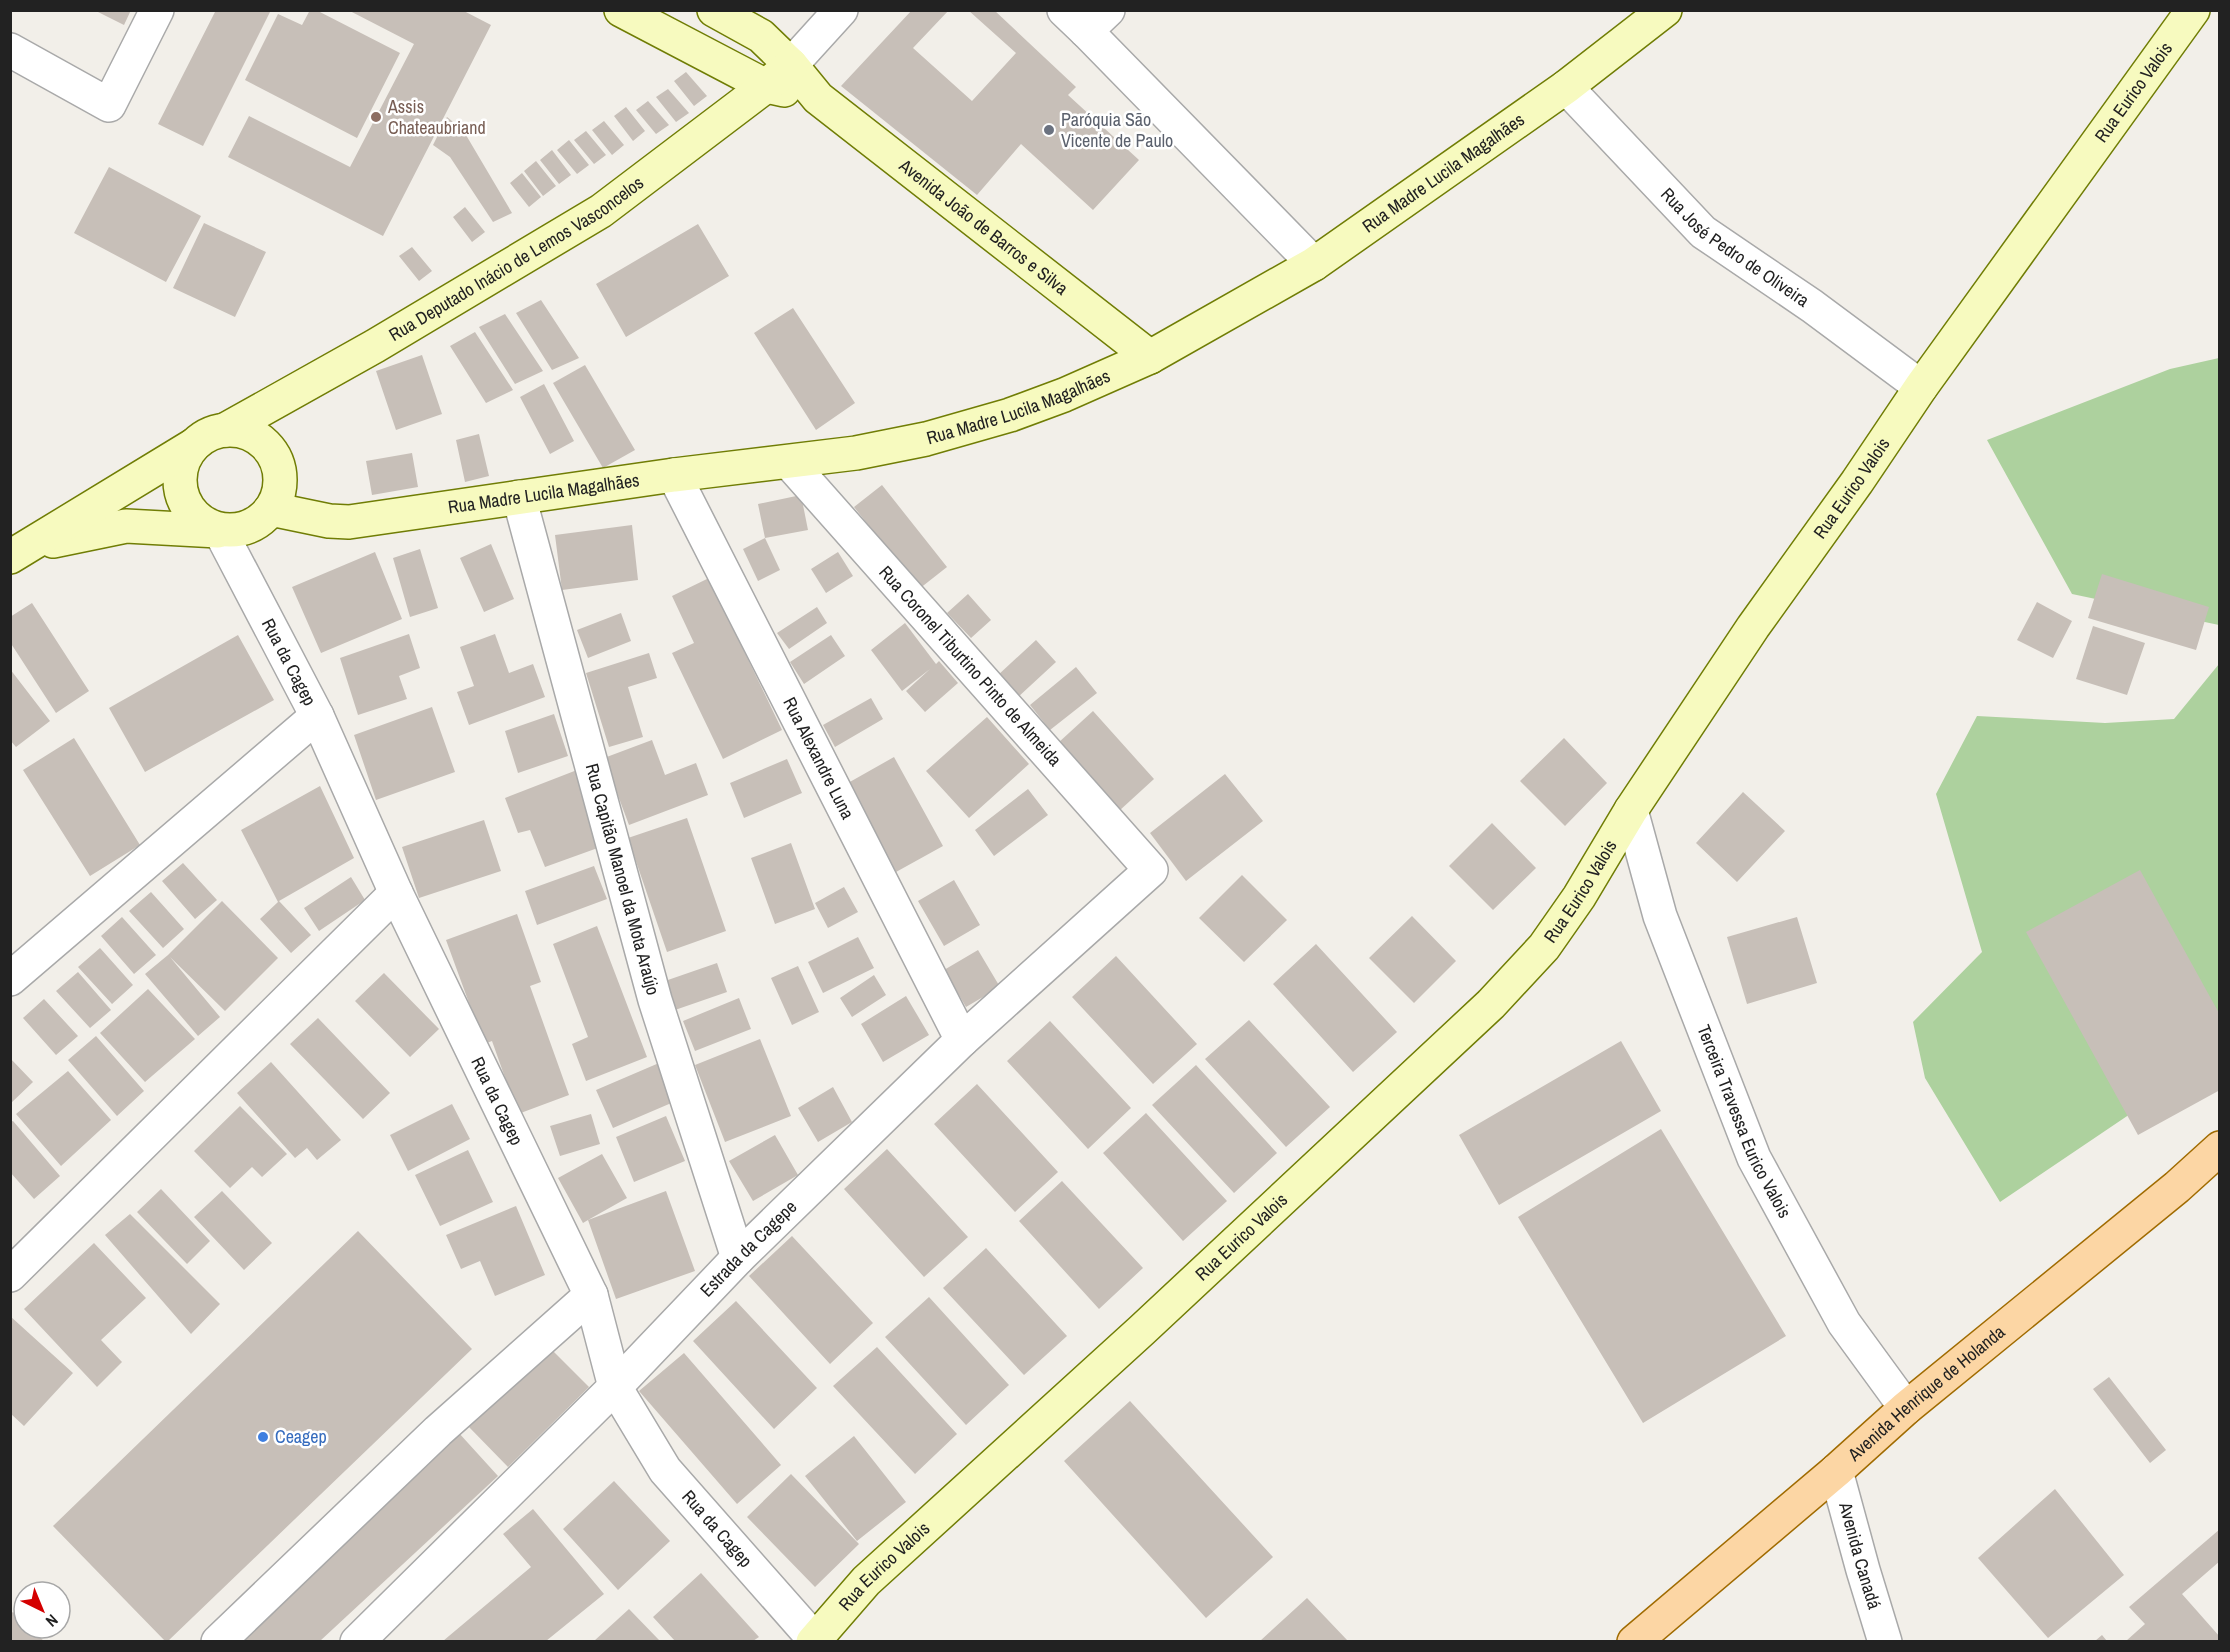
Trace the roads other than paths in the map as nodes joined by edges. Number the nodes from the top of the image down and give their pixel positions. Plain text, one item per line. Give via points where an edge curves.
1 (157, 10) edge
2 (621, 10) edge
3 (714, 10) edge
4 (841, 10) edge
5 (1665, 10) edge
6 (2193, 10) edge
7 (1086, 17) edge
8 (10, 50) edge
9 (779, 76) junction
10 (1566, 87) junction
11 (1314, 264) junction
12 (1150, 357) junction
13 (1921, 387) junction
14 (225, 430) junction
15 (194, 445) junction
16 (789, 462) junction
17 (674, 475) junction
18 (519, 497) junction
19 (271, 509) junction
20 (220, 531) junction
21 (17, 546) edge
22 (317, 716) junction
23 (1631, 810) junction
24 (1151, 870) joint
25 (396, 893) junction
26 (10, 979) edge
27 (962, 1040) junction
28 (2220, 1148) edge
29 (738, 1258) junction
30 (10, 1275) edge
31 (591, 1295) junction
32 (615, 1387) junction
33 (1906, 1408) junction
34 (1836, 1471) junction
35 (218, 1641) edge
36 (357, 1641) edge
37 (814, 1641) edge
38 (1634, 1641) edge
39 (1885, 1641) edge

1 - 8 street via 109,105
2 - 9 main road, Avenida João de Barros e Silva
3 - 9 main road, Avenida João de Barros e Silva via 761,36
4 - 9 street
5 - 10 main road, Rua Madre Lucila Magalhães
6 - 13 main road, Rua Eurico Valois
7 - 11 street
9 - 12 main road, Avenida João de Barros e Silva via 818,98
9 - 14 main road, Rua Deputado Inácio de Lemos Vasconcelos via 601,211
10 - 11 main road, Rua Madre Lucila Magalhães
10 - 13 street, Rua José Pedro de Oliveira via 1703,232
11 - 12 main road, Rua Madre Lucila Magalhães
12 - 16 main road, Rua Madre Lucila Magalhães via 1031,407 926,440
13 - 23 main road, Rua Eurico Valois
14 - 15 main road
14 - 19 main road via 256,437 269,448 280,479
15 - 20 main road via 183,459 181,496 189,512
15 - 21 main road
16 - 17 main road, Rua Madre Lucila Magalhães
16 - 24 street, Rua Coronel Tiburtino Pinto de Almeida
17 - 18 main road, Rua Madre Lucila Magalhães
17 - 27 street, Rua Alexandre Luna
18 - 19 main road, Rua Madre Lucila Magalhães via 349,522
18 - 29 street, Rua Capitão Manoel da Mota Araújo via 656,1000
19 - 20 main road via 248,527
20 - 21 main road via 126,526
20 - 22 street, Rua da Cagep
22 - 25 street, Rua da Cagep
22 - 26 street
23 - 33 street, Terceira Travessa Eurico Valois via 1660,916 1754,1158 1844,1323
23 - 37 main road, Rua Eurico Valois via 1544,947 1491,1004 867,1581
24 - 27 street, Estrada da Cagepe
25 - 30 street
25 - 31 street, Rua da Cagep
27 - 29 street, Estrada da Cagepe
28 - 33 main road, Avenida Henrique de Holanda
29 - 32 street, Estrada da Cagepe
31 - 32 street, Rua da Cagep
31 - 35 street via 438,1431
32 - 36 street, Estrada da Cagepe
32 - 37 street, Rua da Cagep via 665,1470
33 - 34 main road, Avenida Henrique de Holanda
34 - 38 main road, Avenida Henrique de Holanda
34 - 39 street, Avenida Canadá

